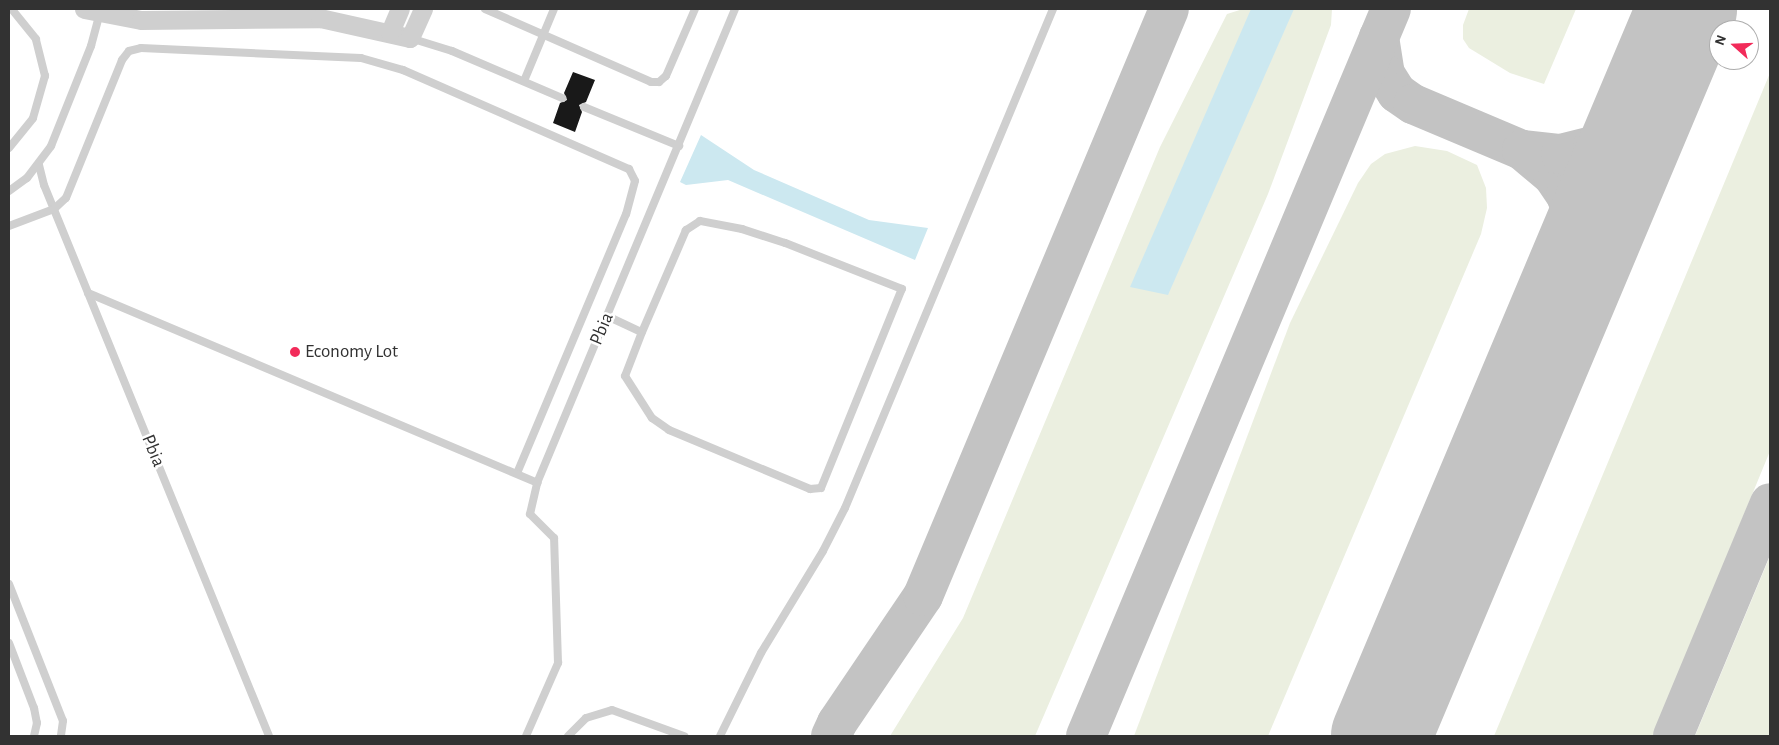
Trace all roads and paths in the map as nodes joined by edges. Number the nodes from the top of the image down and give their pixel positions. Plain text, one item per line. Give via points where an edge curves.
1 (13, 9) edge
2 (400, 9) edge
3 (423, 9) edge
4 (485, 9) edge
5 (554, 9) edge
6 (695, 9) edge
7 (735, 9) edge
8 (1052, 9) edge
9 (92, 11) edge
10 (390, 32) junction
11 (544, 34) junction
12 (410, 38) junction
13 (524, 81) junction
14 (562, 98) dead end
15 (584, 107) dead end
16 (679, 146) junction
17 (9, 148) edge
18 (39, 165) junction
19 (9, 191) edge
20 (54, 208) junction
21 (9, 226) edge
22 (88, 293) junction
23 (607, 316) junction
24 (642, 332) junction
25 (517, 473) junction
26 (537, 483) junction
27 (9, 584) edge
28 (9, 643) edge
29 (34, 736) edge
30 (61, 736) edge
31 (269, 736) edge
32 (526, 736) edge
33 (568, 736) edge
34 (684, 736) edge
35 (720, 736) edge

1 - 17 lane via 40,49 45,76 33,118
2 - 10 street
3 - 12 street
4 - 11 lane
5 - 11 lane
6 - 11 lane via 670,68 659,82 651,82
7 - 16 lane, Pbia
8 - 35 lane via 845,508 824,551 761,653
9 - 10 street via 156,20 320,18
9 - 18 lane via 92,46 51,146
10 - 12 street
11 - 13 lane
12 - 13 lane
13 - 14 lane
15 - 16 lane
16 - 23 lane, Pbia
18 - 19 lane
18 - 20 lane, Pbia
20 - 21 lane
20 - 22 lane, Pbia
20 - 25 lane via 66,198 122,60 129,51 141,48 361,58 403,70 629,169 636,181 626,214
22 - 25 lane
22 - 31 lane, Pbia
23 - 24 lane
23 - 26 lane, Pbia
24 - 24 lane via 625,376 652,418 669,430 810,489 821,488 902,288 785,243 742,229 700,221 686,230
25 - 26 lane
26 - 32 lane, Pbia via 530,514 554,538 558,663
27 - 30 lane via 63,721
28 - 29 lane via 34,708
33 - 34 lane via 586,718 612,710

